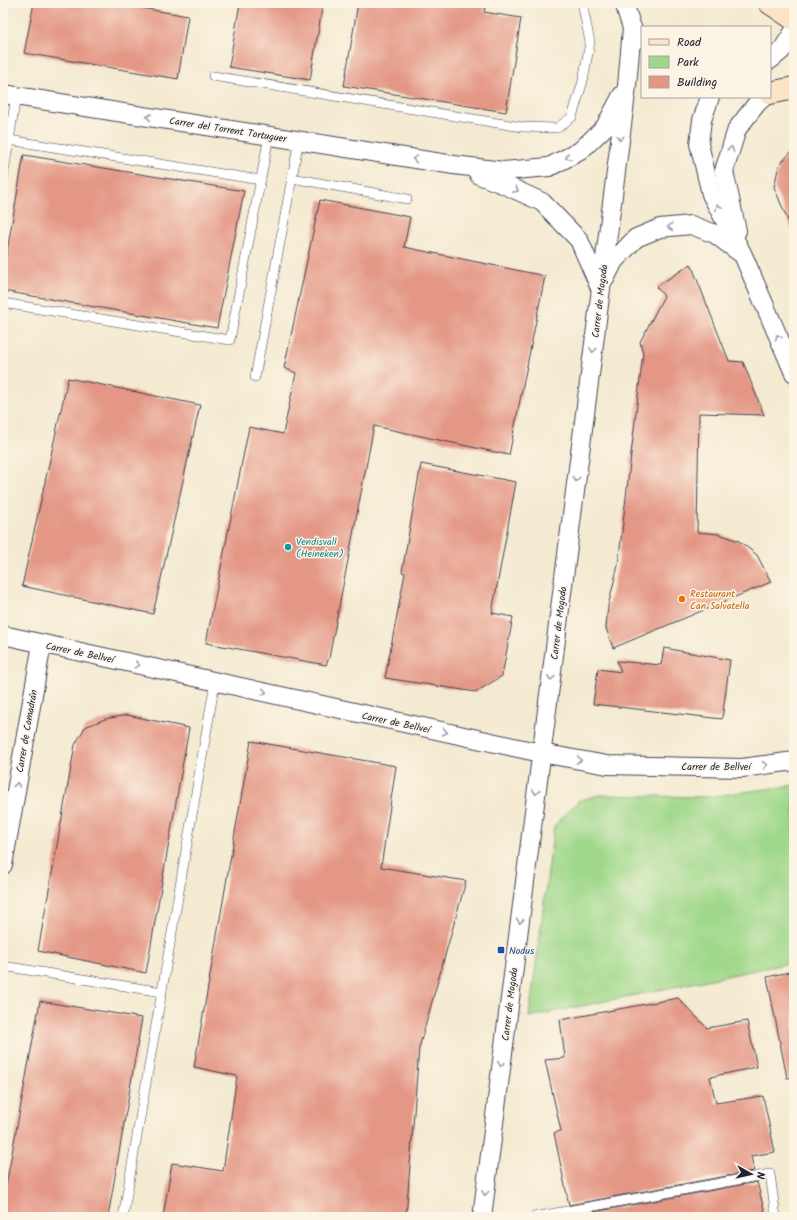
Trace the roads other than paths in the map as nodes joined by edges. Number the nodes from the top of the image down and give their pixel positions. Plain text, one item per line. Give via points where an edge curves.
1 (582, 3) edge
2 (624, 3) edge
3 (794, 31) edge
4 (637, 35) edge
5 (771, 59) edge
6 (213, 76) dead end
7 (627, 86) junction
8 (794, 88) edge
9 (771, 92) edge
10 (9, 95) edge
11 (710, 98) edge
12 (763, 98) edge
13 (269, 136) junction
14 (9, 140) junction
15 (299, 140) junction
16 (454, 165) junction
17 (3, 178) edge
18 (292, 178) junction
19 (261, 180) junction
20 (407, 198) dead end
21 (742, 255) junction
22 (601, 289) junction
23 (3, 303) edge
24 (794, 373) edge
25 (255, 377) dead end
26 (3, 635) edge
27 (42, 644) junction
28 (216, 682) junction
29 (541, 753) junction
30 (794, 761) edge
31 (3, 865) edge
32 (3, 966) edge
33 (162, 992) junction
34 (123, 1217) edge
35 (482, 1217) edge
36 (534, 1217) edge
37 (776, 1217) edge

1 - 6 lane via 590,42 583,81 572,117 558,128 522,127
2 - 4 street
3 - 5 street via 782,50
4 - 7 street, Carrer de Mogoda
7 -> 16 street, Carrer del Torrent Tortuguer via 605,127 580,151 549,168 503,172
7 -> 22 street, Carrer de Mogoda
8 - 9 main road
13 -> 10 street, Carrer del Torrent Tortuguer
10 - 14 lane
21 -> 11 street via 711,194 699,144 702,120
21 -> 12 street via 724,171 737,129
13 - 15 street, Carrer del Torrent Tortuguer
13 - 19 lane
14 - 17 lane
14 - 19 lane
16 -> 15 street, Carrer del Torrent Tortuguer
15 - 18 lane
16 -> 22 street, Carrer del Torrent Tortuguer via 542,202 579,240
18 - 20 lane
18 - 25 lane
19 - 23 lane via 230,340
21 -> 22 street via 715,234 691,225 660,228 636,238 630,244 614,261
24 -> 21 street
22 -> 29 street, Carrer de Mogoda
26 - 27 street, Carrer de Bellveí
27 -> 28 street, Carrer de Bellveí
31 -> 27 street, Carrer de Comadrán
28 -> 29 street, Carrer de Bellveí
28 - 33 lane
29 -> 30 street, Carrer de Bellveí via 607,765 742,768
29 -> 35 street, Carrer de Mogoda
32 - 33 lane
33 - 34 lane
36 - 37 lane via 770,1174

